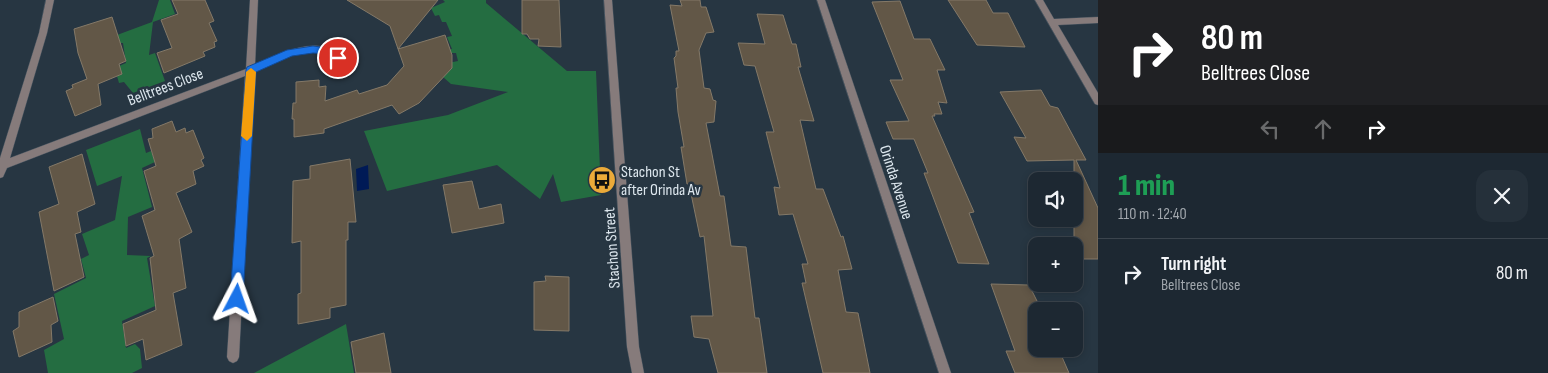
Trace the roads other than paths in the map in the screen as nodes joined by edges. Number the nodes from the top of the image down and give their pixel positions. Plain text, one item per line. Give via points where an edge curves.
1 (50, 0) edge
2 (254, 0) edge
3 (608, 0) edge
4 (821, 0) edge
5 (1039, 0) edge
6 (1098, 20) edge
7 (1052, 22) junction
8 (338, 58) dead end
9 (251, 70) junction
10 (1098, 101) edge
11 (2, 169) edge
12 (233, 357) dead end
13 (638, 373) edge
14 (945, 373) edge

1 - 11 street
2 - 9 street
3 - 13 street, Stachon Street via 633,347
4 - 14 street, Orinda Avenue
5 - 7 street
6 - 7 street
7 - 10 street
8 - 9 street, Belltrees Close via 326,50 290,53
9 - 11 street, Belltrees Close
9 - 12 street

